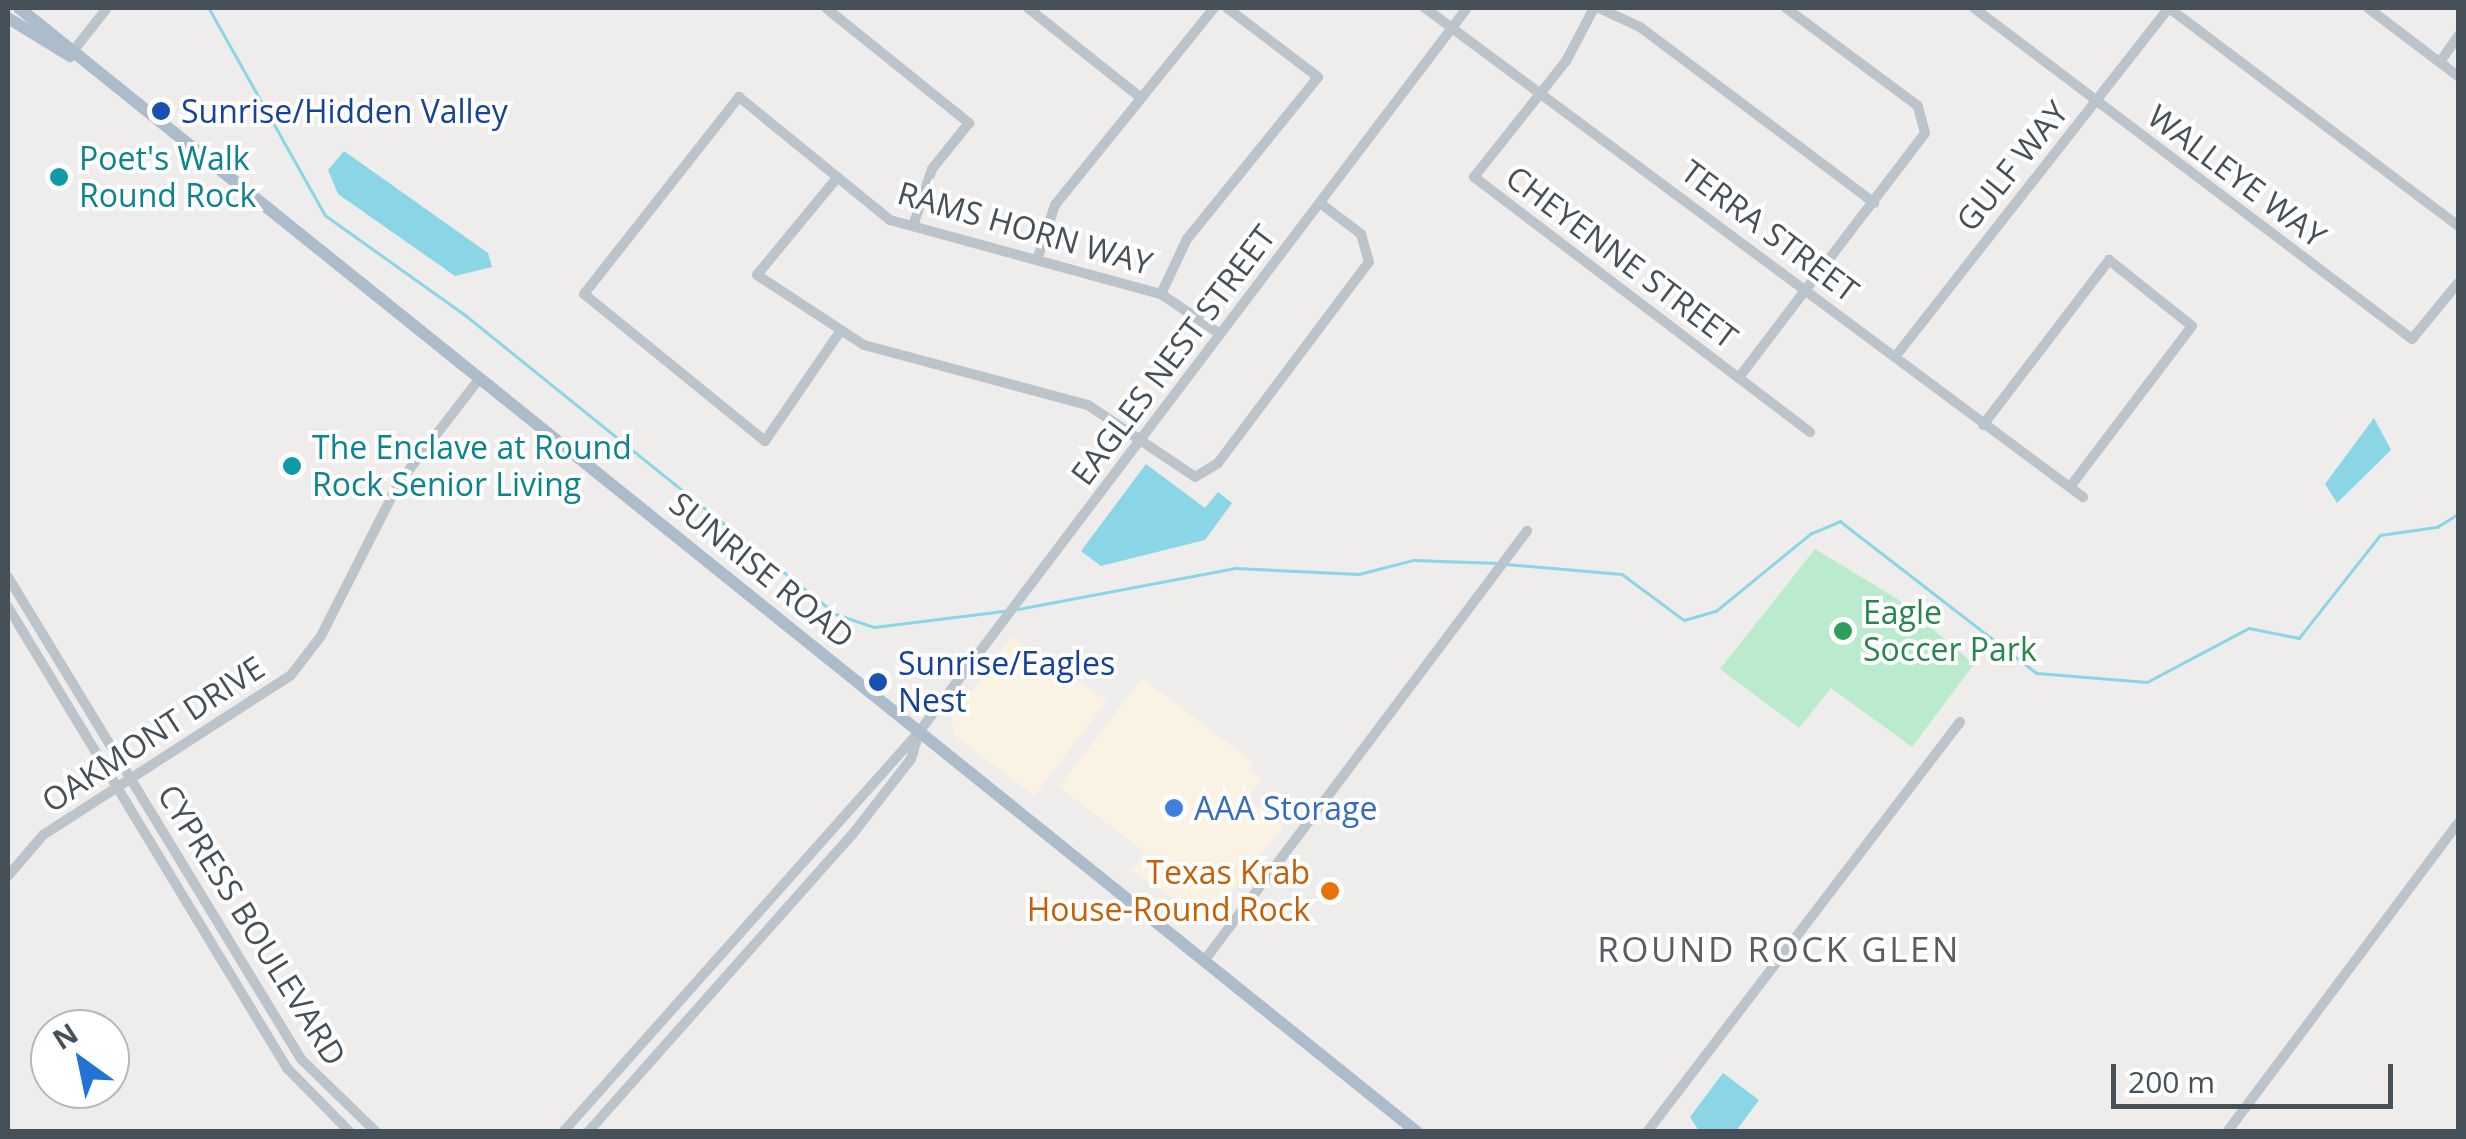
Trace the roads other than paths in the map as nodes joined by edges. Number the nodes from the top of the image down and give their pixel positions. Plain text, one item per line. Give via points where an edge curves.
1 (19, 8) edge
2 (106, 8) edge
3 (826, 8) edge
4 (1028, 8) edge
5 (1214, 8) edge
6 (1227, 8) edge
7 (1425, 8) edge
8 (1467, 8) edge
9 (1597, 8) edge
10 (1786, 8) edge
11 (1974, 8) edge
12 (2169, 8) edge
13 (2368, 8) edge
14 (1043, 12) edge
15 (8, 18) edge
16 (1452, 28) junction
17 (2458, 36) edge
18 (70, 56) junction
19 (2440, 62) junction
20 (2458, 76) edge
21 (1542, 90) junction
22 (1140, 97) junction
23 (2096, 101) junction
24 (836, 179) junction
25 (1320, 202) junction
26 (1874, 203) junction
27 (913, 226) junction
28 (2458, 226) edge
29 (1037, 260) junction
30 (2458, 283) edge
31 (1807, 291) junction
32 (1161, 294) junction
33 (839, 333) junction
34 (1220, 334) junction
35 (1895, 358) junction
36 (1740, 376) junction
37 (480, 378) junction
38 (1983, 425) junction
39 (1810, 432) dead end
40 (1140, 440) junction
41 (2070, 488) junction
42 (2083, 498) dead end
43 (1527, 530) dead end
44 (8, 577) edge
45 (8, 607) edge
46 (1960, 722) dead end
47 (919, 732) junction
48 (131, 779) junction
49 (117, 787) junction
50 (2458, 823) edge
51 (8, 876) edge
52 (1204, 960) junction
53 (350, 1132) edge
54 (376, 1132) edge
55 (563, 1132) edge
56 (588, 1132) edge
57 (1417, 1132) edge
58 (1647, 1132) edge
59 (2227, 1132) edge

1 - 18 main road, SUNRISE ROAD
2 - 18 street
3 - 27 street via 969,123 932,169
4 - 14 street
5 - 22 street
6 - 32 street via 1318,76 1187,239
7 - 16 street, TERRA STREET
8 - 16 street, EAGLES NEST STREET
9 - 21 street, CHEYENNE STREET
9 - 26 street via 1640,27
10 - 26 street via 1922,114 1921,141
11 - 23 street, WALLEYE WAY
12 - 23 street, GULF WAY
12 - 28 street
13 - 19 street
14 - 22 street
15 - 18 main road, SUNRISE ROAD
16 - 21 street, TERRA STREET
16 - 25 street, EAGLES NEST STREET
17 - 19 street
18 - 37 main road, SUNRISE ROAD
19 - 20 street
21 - 31 street, TERRA STREET
21 - 36 street, CHEYENNE STREET via 1474,178
22 - 29 street via 1055,206
23 - 30 street, WALLEYE WAY via 2412,339
23 - 35 street, GULF WAY
24 - 27 street, RAMS HORN WAY
24 - 33 street via 757,275
24 - 33 street, RAMS HORN WAY via 739,98 584,294 765,441
25 - 34 street, EAGLES NEST STREET
25 - 40 street via 1361,234 1368,262 1218,463 1188,475
26 - 31 street
27 - 29 street, RAMS HORN WAY
29 - 32 street, RAMS HORN WAY
31 - 35 street, TERRA STREET
31 - 36 street
32 - 34 street, RAMS HORN WAY
33 - 40 street via 1071,399
34 - 40 street, EAGLES NEST STREET
35 - 38 street, TERRA STREET
36 - 39 street, CHEYENNE STREET
37 - 47 main road, SUNRISE ROAD
37 - 48 street, OAKMONT DRIVE via 398,484 321,636 291,675
38 - 41 street, TERRA STREET
38 - 41 street via 2109,260 2192,326
40 - 47 street, EAGLES NEST STREET
41 - 42 street, TERRA STREET
43 - 52 street
44 - 48 street, CYPRESS BOULEVARD
45 - 49 street, CYPRESS BOULEVARD
46 - 58 street
47 - 52 main road, SUNRISE ROAD
47 - 55 street, EAGLES NEST STREET
47 - 56 street, EAGLES NEST STREET via 911,759 852,835
48 - 49 street, OAKMONT DRIVE
48 - 54 street, CYPRESS BOULEVARD via 300,1059
49 - 51 street, OAKMONT DRIVE via 43,834
49 - 53 street, CYPRESS BOULEVARD via 287,1068
50 - 59 street
52 - 57 main road, SUNRISE ROAD

